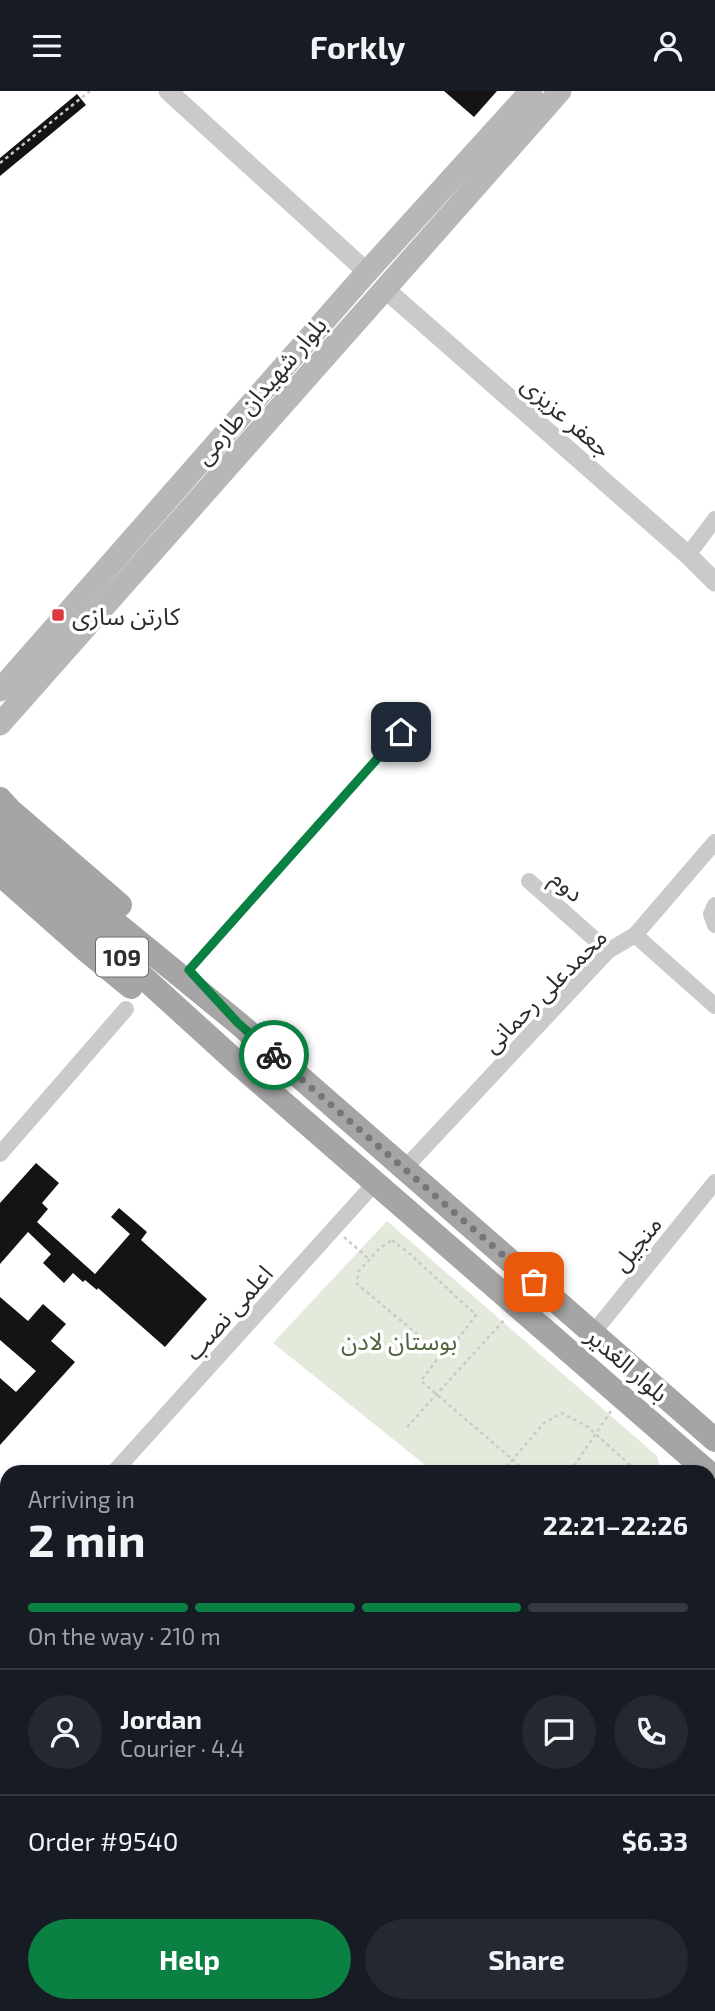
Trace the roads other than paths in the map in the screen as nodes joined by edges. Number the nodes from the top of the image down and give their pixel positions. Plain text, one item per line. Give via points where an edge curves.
1 (167, 91) edge
2 (531, 91) edge
3 (560, 91) edge
4 (367, 272) junction
5 (384, 289) junction
6 (715, 519) edge
7 (688, 555) junction
8 (715, 582) edge
9 (0, 690) edge
10 (0, 724) edge
11 (401, 732) dead end
12 (0, 799) edge
13 (0, 823) edge
14 (715, 842) edge
15 (0, 850) edge
16 (0, 874) edge
17 (529, 881) dead end
18 (715, 905) edge
19 (715, 925) edge
20 (635, 935) junction
21 (608, 951) junction
22 (189, 970) junction
23 (715, 1006) edge
24 (126, 1009) dead end
25 (238, 1023) junction
26 (242, 1067) junction
27 (0, 1154) edge
28 (404, 1168) junction
29 (715, 1182) edge
30 (375, 1183) junction
31 (593, 1333) junction
32 (715, 1440) edge
33 (671, 1441) junction
34 (120, 1465) edge
35 (683, 1465) edge
36 (700, 1465) edge

1 - 4 street
2 - 4 main road, بلوار شهیدان طارمی
3 - 5 main road, بلوار شهیدان طارمی
4 - 5 main road
4 - 9 main road, بلوار شهیدان طارمی
5 - 7 street, جعفر عزیزی
5 - 10 main road, بلوار شهیدان طارمی
6 - 7 street
7 - 8 street, جعفر عزیزی
11 - 22 lane
12 - 22 main road
13 - 25 main road, بلوار الغدیر / 109
14 - 20 street, محمدعلی رحمانی
15 - 26 main road, بلوار الغدیر / 109
16 - 26 main road via 144,997
17 - 21 street, دوم
18 - 19 street via 710,914
20 - 21 street, محمدعلی رحمانی
20 - 23 street
21 - 28 street, محمدعلی رحمانی
22 - 25 main road
24 - 27 street
25 - 28 main road, بلوار الغدیر / 109
26 - 30 main road, بلوار الغدیر / 109
28 - 31 main road, بلوار الغدیر / 109
29 - 31 street, منجیل
30 - 33 main road, بلوار الغدیر / 109
30 - 34 street, اعلمی نصب
31 - 32 main road, بلوار الغدیر / 109
33 - 35 main road
33 - 36 main road, بلوار الغدیر / 109

